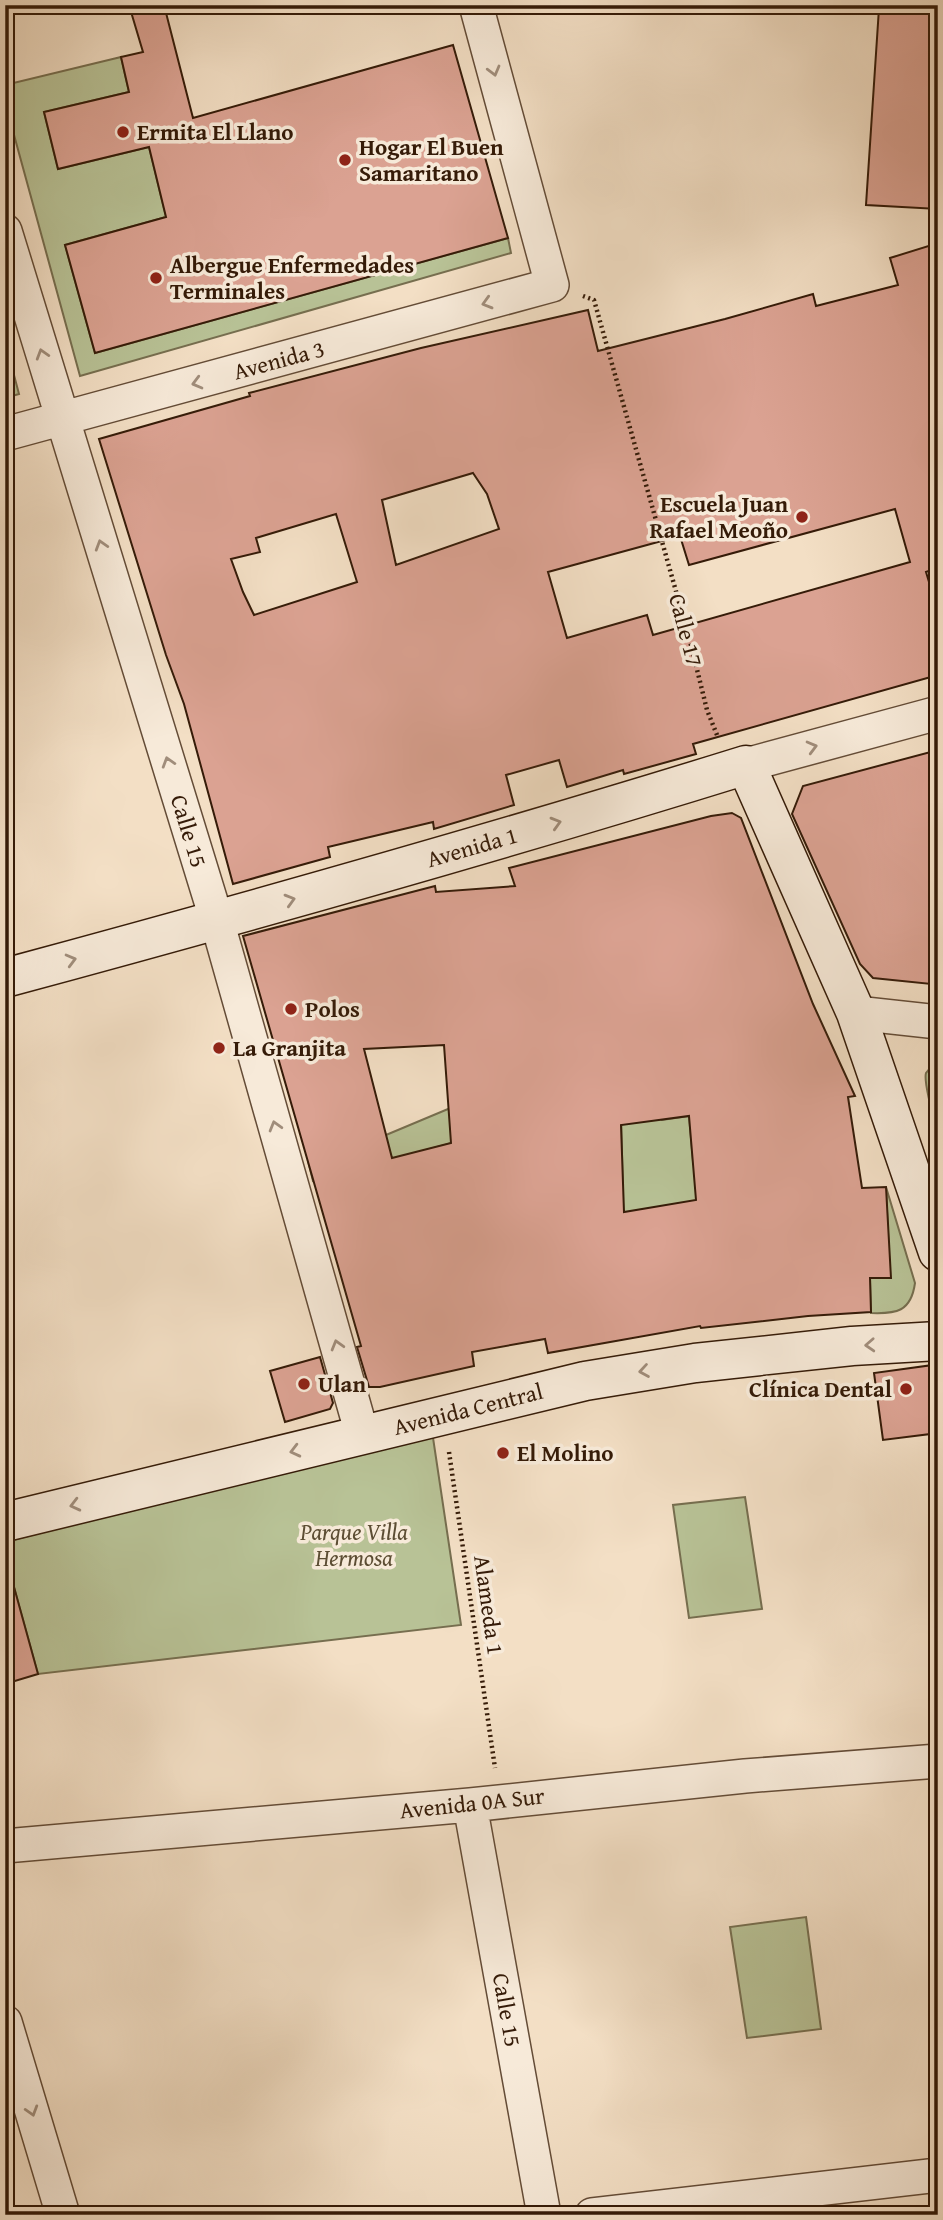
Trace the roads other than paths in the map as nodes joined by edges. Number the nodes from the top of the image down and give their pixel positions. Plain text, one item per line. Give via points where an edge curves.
1 (476, 5) edge
2 (5, 232) edge
3 (62, 419) junction
4 (5, 434) edge
5 (938, 713) edge
6 (746, 765) junction
7 (217, 921) junction
8 (5, 978) edge
9 (856, 1013) junction
10 (938, 1022) edge
11 (938, 1252) edge
12 (938, 1341) edge
13 (362, 1434) junction
14 (5, 1522) edge
15 (938, 1761) edge
16 (485, 1803) junction
17 (5, 1846) edge
18 (5, 2022) edge
19 (11, 2062) edge
20 (938, 2175) edge
21 (63, 2215) edge
22 (544, 2215) edge
23 (592, 2215) edge

1 -> 3 street, Avenida 3 via 552,285
3 -> 2 street, Calle 15
3 - 4 street, Avenida 3
7 -> 3 street, Calle 15
6 -> 5 street, Avenida 1
7 -> 6 main road, Avenida 1
6 - 9 main road
8 -> 7 main road, Avenida 1
13 -> 7 street, Calle 15
9 - 10 street
9 - 11 main road
12 -> 13 main road, Avenida Central via 695,1363 585,1381
13 -> 14 main road, Avenida Central
15 - 16 street, Avenida 0A Sur
16 - 17 street, Avenida 0A Sur
16 - 22 street, Calle 15
18 - 19 street
19 -> 21 street
20 - 23 street

